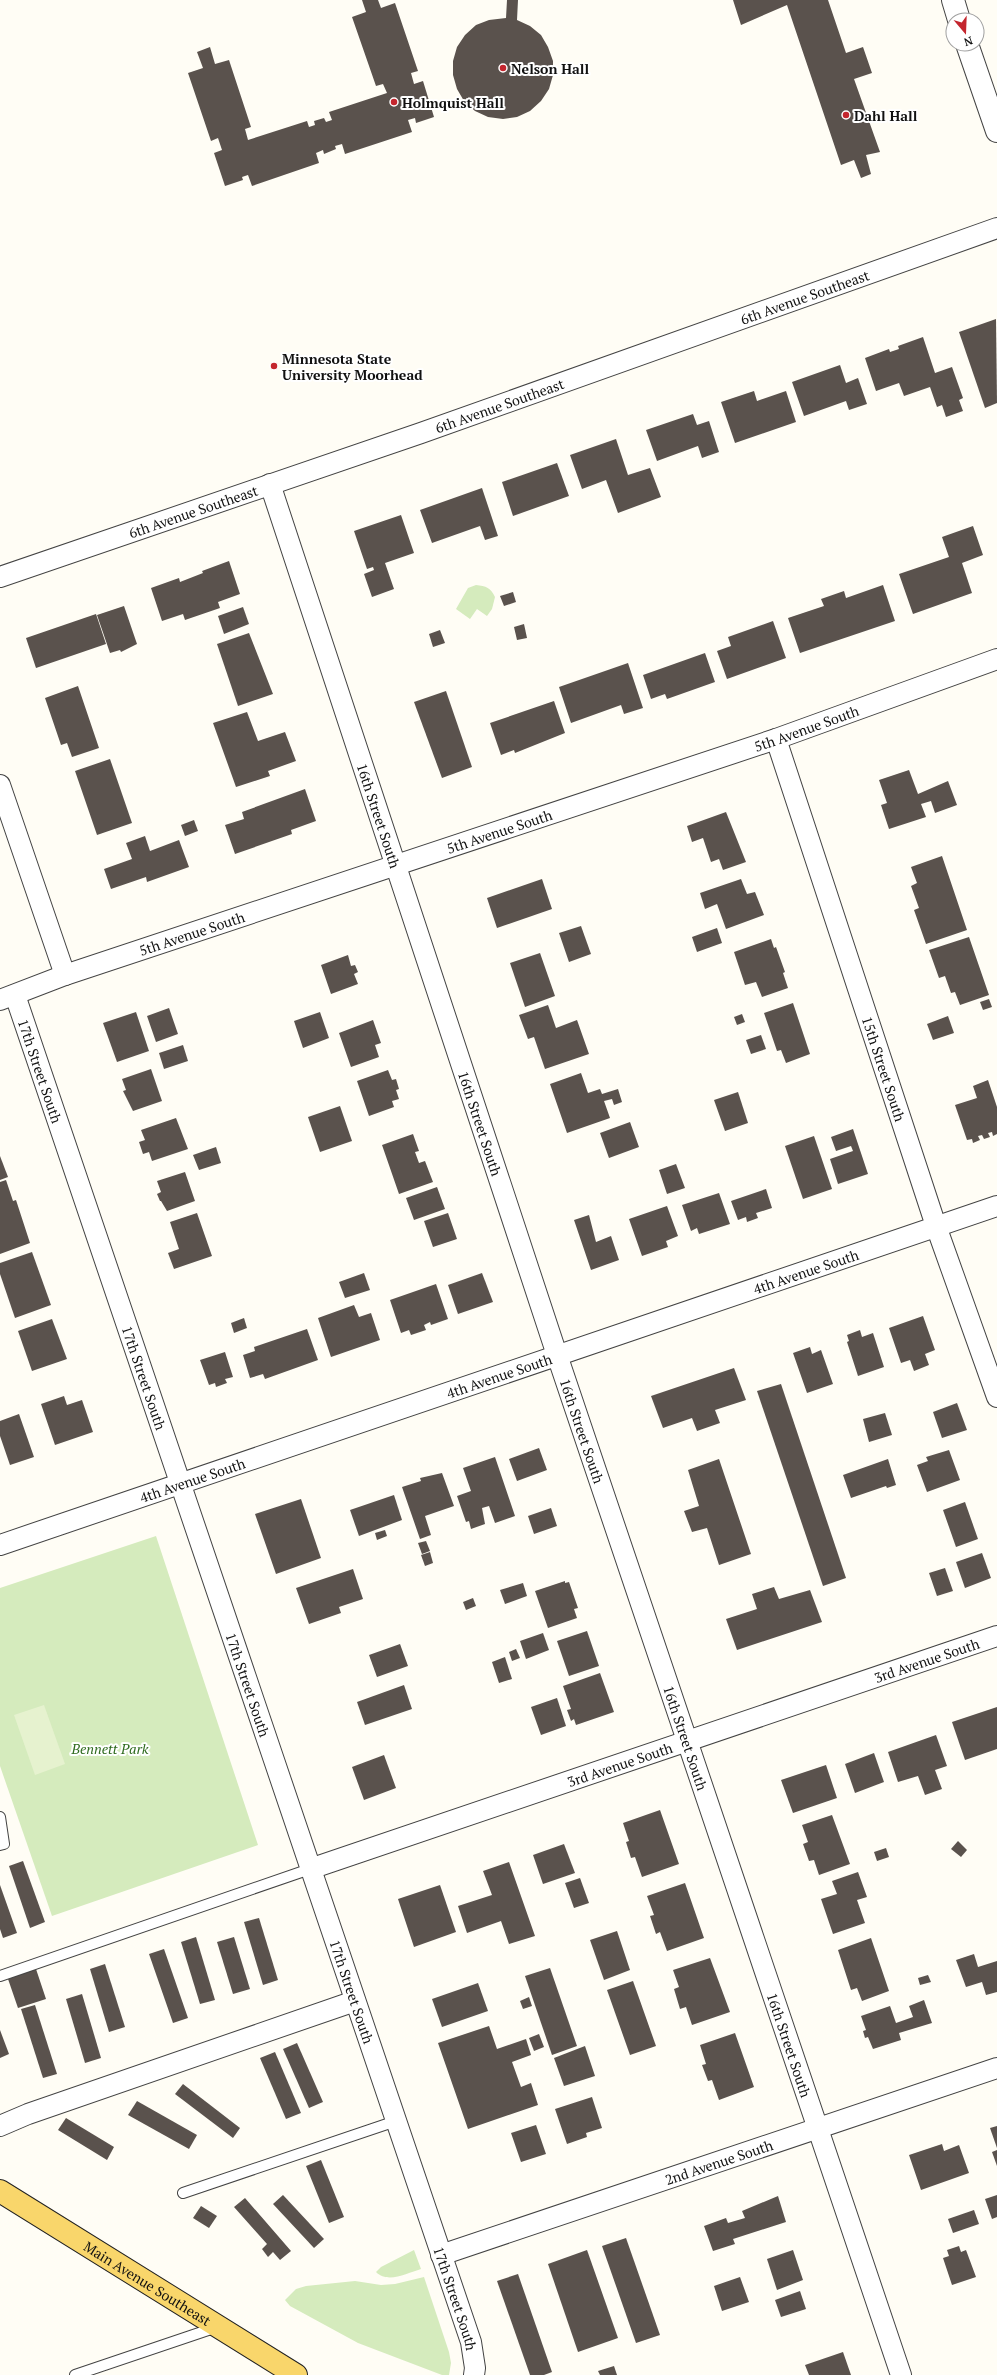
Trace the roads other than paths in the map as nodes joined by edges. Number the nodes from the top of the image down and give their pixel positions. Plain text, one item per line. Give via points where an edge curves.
1 (952, 0) edge
2 (956, 12) edge
3 (971, 52) edge
4 (997, 131) edge
5 (997, 228) edge
6 (270, 484) junction
7 (0, 577) edge
8 (997, 659) edge
9 (776, 739) junction
10 (0, 785) edge
11 (396, 865) junction
12 (65, 975) junction
13 (8, 997) edge
14 (997, 1206) edge
15 (936, 1226) junction
16 (557, 1355) junction
17 (997, 1397) edge
18 (180, 1484) junction
19 (0, 1545) edge
20 (997, 1636) edge
21 (687, 1741) junction
22 (0, 1817) edge
23 (0, 1845) edge
24 (310, 1869) junction
25 (0, 1976) edge
26 (355, 2001) junction
27 (997, 2068) edge
28 (396, 2121) junction
29 (0, 2126) edge
30 (819, 2128) junction
31 (0, 2191) edge
32 (183, 2193) dead end
33 (441, 2255) junction
34 (219, 2326) junction
35 (75, 2375) edge
36 (296, 2375) edge
37 (474, 2375) edge
38 (901, 2375) edge

1 - 2 street
3 - 4 street
5 - 6 street, 6th Avenue Southeast via 421,433
6 - 7 street, 6th Avenue Southeast
6 - 11 street, 16th Street South
8 - 9 street, 5th Avenue South
9 - 11 street, 5th Avenue South
9 - 15 street, 15th Street South
10 - 12 street
11 - 12 street, 5th Avenue South
11 - 16 street, 16th Street South
12 - 13 street, 5th Avenue South
13 - 18 street, 17th Street South
14 - 15 street, 4th Avenue South
15 - 16 street, 4th Avenue South
15 - 17 street, 15th Street South
16 - 18 street, 4th Avenue South
16 - 21 street, 16th Street South
18 - 19 street, 4th Avenue South
18 - 24 street, 17th Street South
20 - 21 street, 3rd Avenue South
21 - 24 street, 3rd Avenue South
21 - 30 street, 16th Street South
22 - 23 lane via 4,1844
24 - 25 lane
24 - 26 street, 17th Street South
26 - 28 street, 17th Street South
26 - 29 street via 28,2114
27 - 30 street, 2nd Avenue South
28 - 32 lane
28 - 33 street, 17th Street South
30 - 33 street, 2nd Avenue South
30 - 38 street, 16th Street South
31 - 34 main road, Main Avenue Southeast
33 - 37 street, 17th Street South via 471,2342
34 - 35 lane
34 - 36 main road, Main Avenue Southeast

